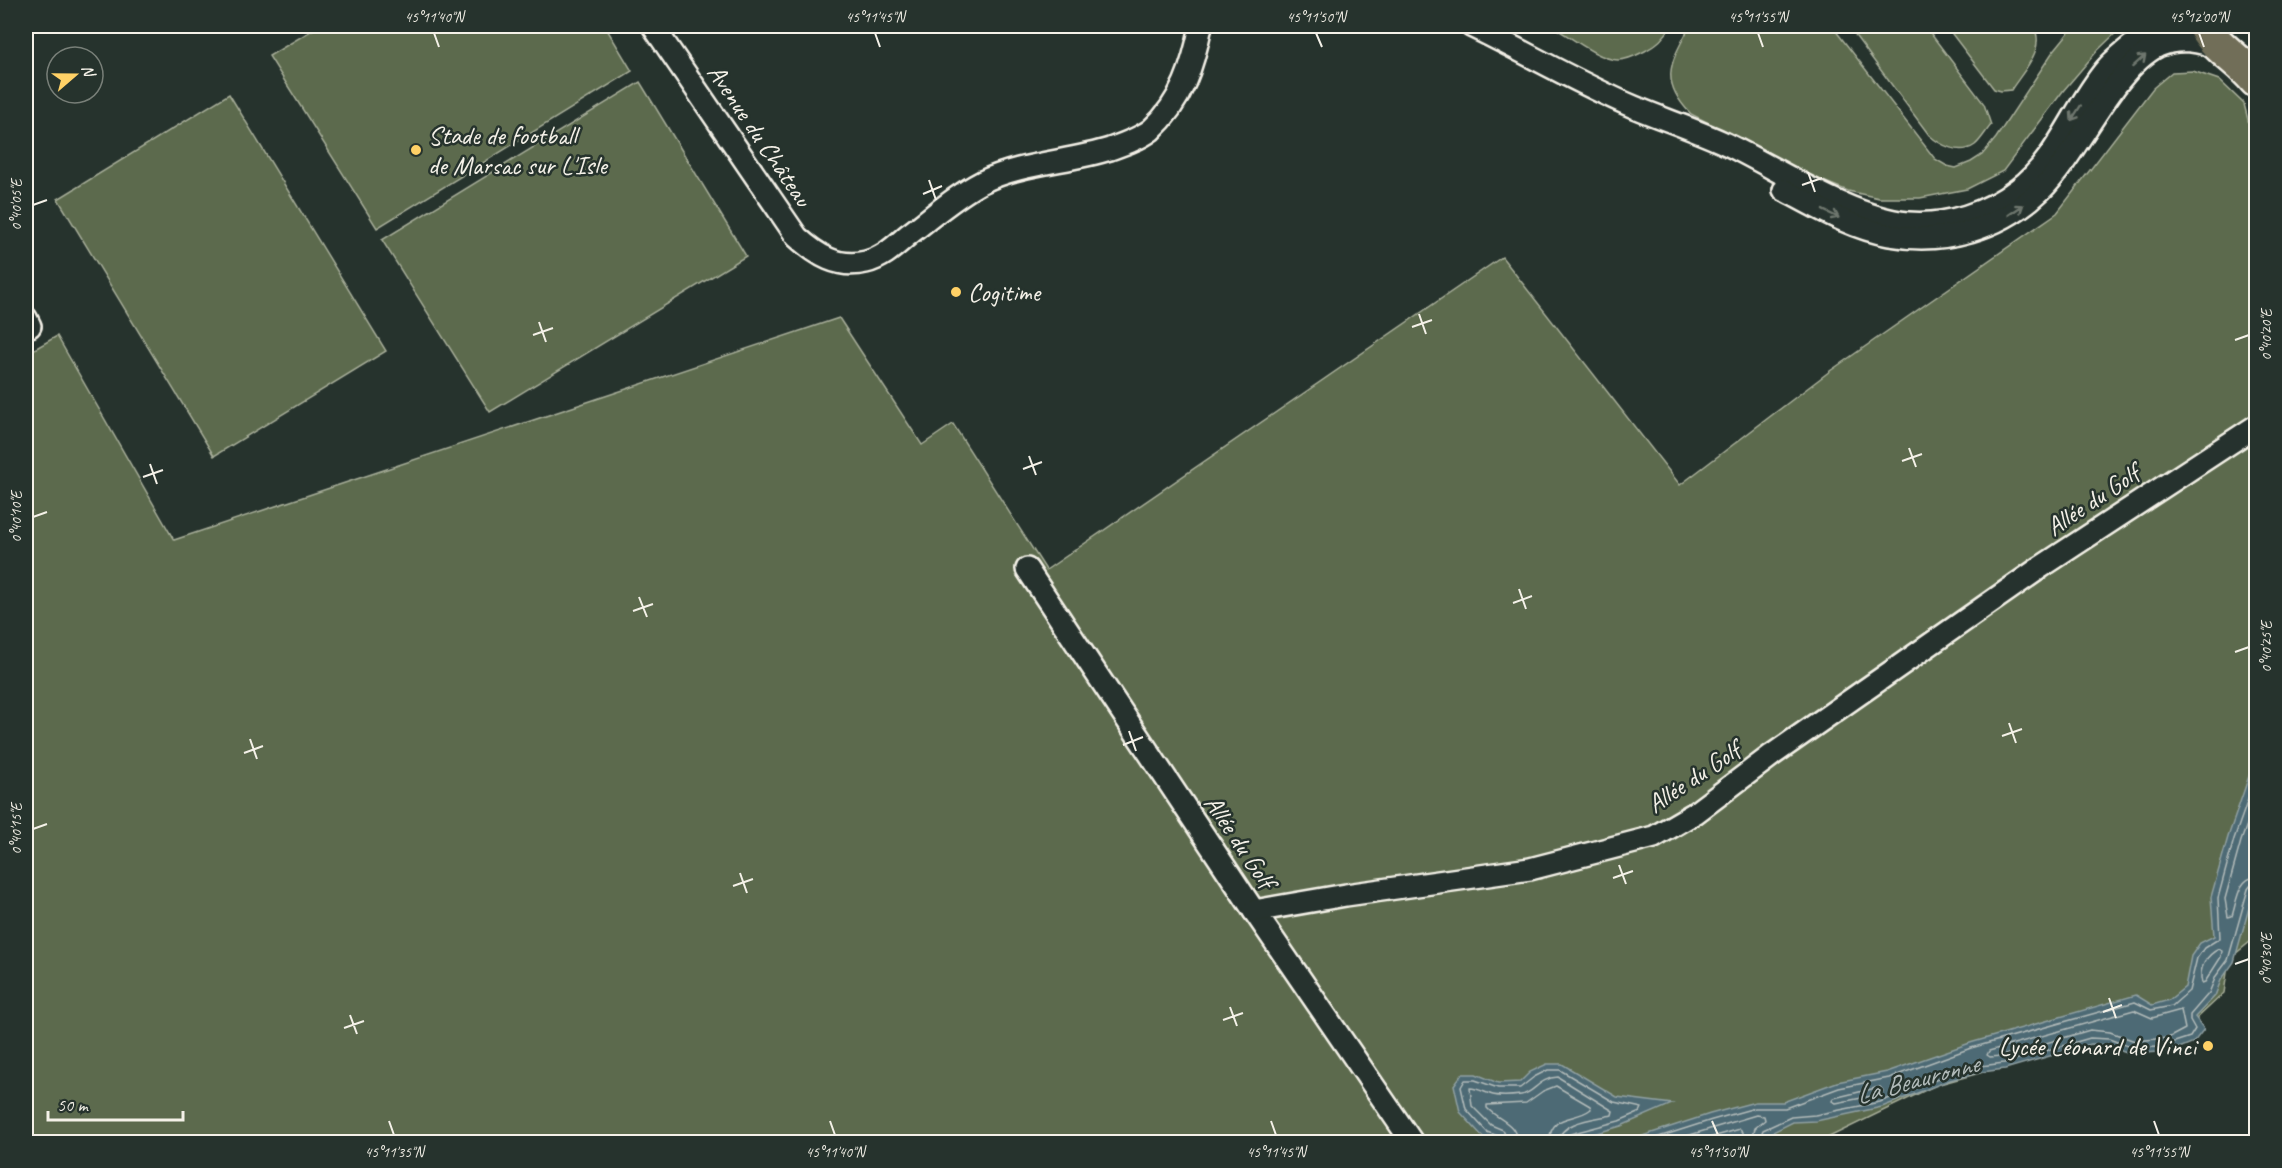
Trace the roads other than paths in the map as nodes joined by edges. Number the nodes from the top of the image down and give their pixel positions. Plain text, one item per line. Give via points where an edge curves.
1 (653, 26) edge
2 (1201, 26) edge
3 (1471, 26) edge
4 (2158, 26) edge
5 (2204, 26) edge
6 (2243, 65) edge
7 (1632, 106) junction
8 (2256, 426) edge
9 (1027, 569) dead end
10 (1254, 911) junction
11 (1412, 1143) edge

1 - 2 street, Avenue du Château via 797,237 817,255 835,262 879,258 950,202 989,179 1088,156 1149,131 1172,108 1187,80
3 - 7 street
4 -> 7 street via 2107,68 2037,173 1990,207 1953,221 1908,223 1878,217 1799,183 1721,142
5 - 6 main road via 2212,39
7 -> 6 street via 1699,146 1858,227 1915,238 1979,229 2005,218 2041,190 2130,69 2149,52 2171,42 2196,41
8 - 10 street, Allée du Golf via 2041,567 1695,813 1654,837 1530,869
9 - 10 street, Allée du Golf
10 - 11 street

